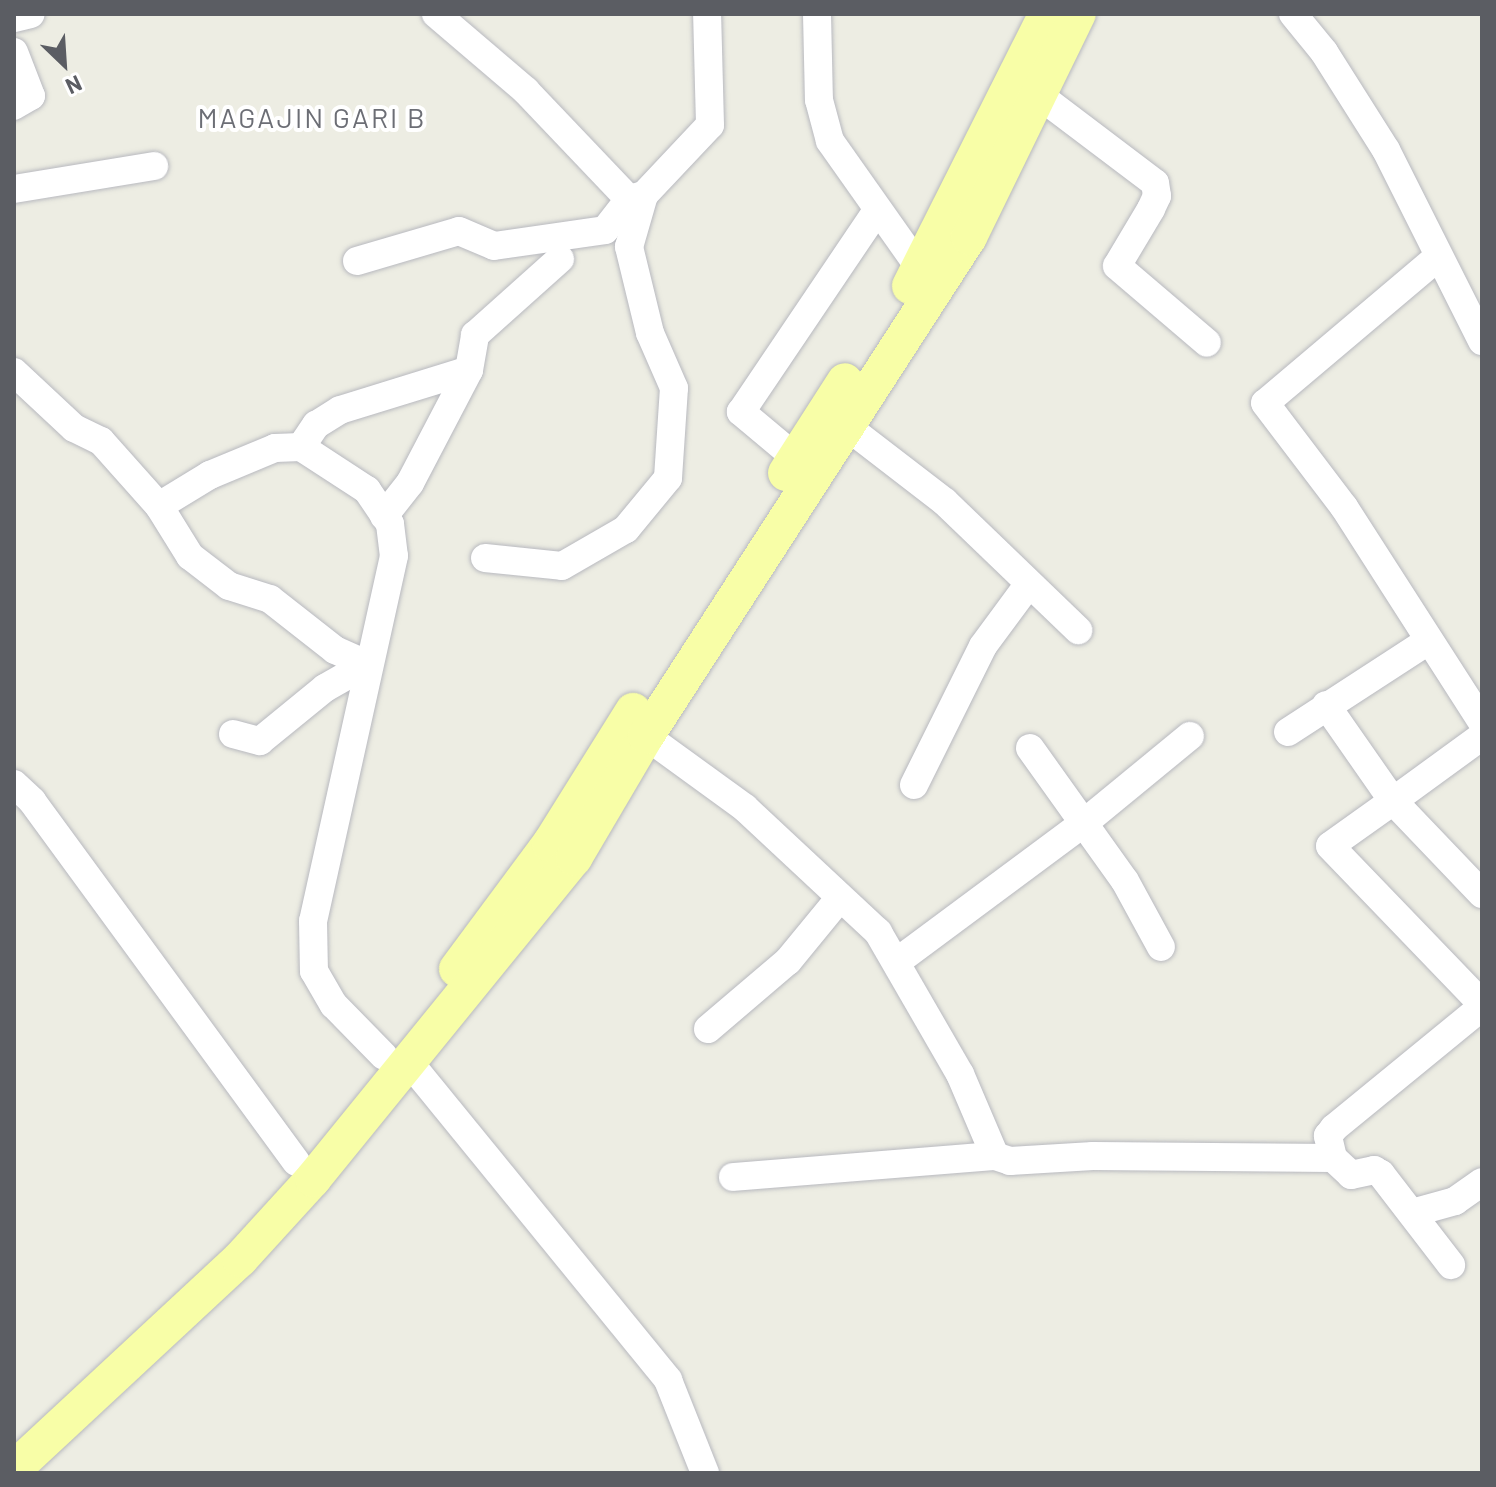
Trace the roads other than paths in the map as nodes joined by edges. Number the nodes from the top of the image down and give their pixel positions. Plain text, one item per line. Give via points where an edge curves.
1 (31, 14) edge
2 (436, 14) edge
3 (707, 14) edge
4 (817, 14) edge
5 (1047, 14) edge
6 (1078, 14) edge
7 (1293, 14) edge
8 (14, 18) edge
9 (14, 52) edge
10 (1040, 96) junction
11 (14, 106) edge
12 (154, 166) dead end
13 (14, 189) edge
14 (636, 197) junction
15 (877, 210) junction
16 (1438, 257) junction
17 (560, 259) dead end
18 (357, 261) dead end
19 (921, 270) junction
20 (1482, 341) edge
21 (1207, 343) dead end
22 (469, 370) junction
23 (14, 372) edge
24 (845, 425) junction
25 (301, 447) junction
26 (796, 458) junction
27 (159, 506) junction
28 (384, 516) junction
29 (485, 558) dead end
30 (1028, 585) junction
31 (1078, 630) dead end
32 (1428, 641) junction
33 (367, 664) junction
34 (1326, 705) junction
35 (1482, 722) edge
36 (1288, 732) dead end
37 (233, 734) dead end
38 (646, 736) junction
39 (1190, 736) dead end
40 (1482, 736) edge
41 (1030, 748) dead end
42 (14, 784) edge
43 (914, 785) dead end
44 (1393, 801) junction
45 (1084, 823) junction
46 (1482, 894) edge
47 (839, 899) junction
48 (1161, 947) dead end
49 (898, 961) junction
50 (466, 974) junction
51 (1482, 1006) edge
52 (708, 1029) dead end
53 (408, 1045) junction
54 (995, 1156) junction
55 (1333, 1158) junction
56 (296, 1162) junction
57 (733, 1177) dead end
58 (1482, 1182) edge
59 (1412, 1213) junction
60 (1451, 1265) dead end
61 (14, 1436) edge
62 (14, 1469) edge
63 (705, 1473) edge

1 - 8 street
2 - 14 street
3 - 14 street via 710,125
4 - 15 street via 819,100 830,141
5 - 19 main road
6 - 10 main road
7 - 16 street via 1324,52 1386,150
9 - 11 street via 31,96
10 - 21 street via 1155,183 1151,209 1117,266
10 - 24 main road via 969,237
12 - 13 street
14 - 18 street via 605,230 494,246 459,231
14 - 29 street via 629,247 650,333 674,388 668,478 626,529 562,566
15 - 19 street
15 - 26 street via 741,412
16 - 20 street
16 - 32 street via 1265,403 1344,507
17 - 22 street via 475,335
19 - 26 main road
22 - 25 street via 340,410 316,425
22 - 28 street via 410,483
23 - 27 street via 74,428 101,441
24 - 30 street via 945,502
24 - 38 main road
25 - 27 street via 275,448 210,475
25 - 28 street via 367,490
26 - 50 main road
27 - 33 street via 190,556 229,586 284,608 335,650
28 - 33 street via 394,556
30 - 31 street
30 - 43 street via 983,646
32 - 34 street
32 - 35 street
33 - 37 street via 325,688 260,741
33 - 53 street via 313,921 314,971 334,1005
34 - 36 street
34 - 44 street
38 - 47 street via 745,808
38 - 50 main road via 574,858
39 - 45 street
40 - 44 street
41 - 45 street
42 - 56 street via 32,801
44 - 46 street
44 - 51 street via 1333,841 1331,850
45 - 48 street
45 - 49 street
47 - 49 street via 878,932
47 - 52 street via 788,961
49 - 54 street via 960,1074
50 - 53 main road
51 - 55 street via 1334,1128 1328,1136
53 - 56 main road
53 - 62 main road via 240,1259
53 - 63 street via 668,1380
54 - 55 street via 1010,1161 1093,1156
54 - 57 street
55 - 59 street via 1351,1175 1374,1170 1381,1174
56 - 61 main road via 226,1243 75,1374
58 - 59 street via 1455,1201
59 - 60 street

